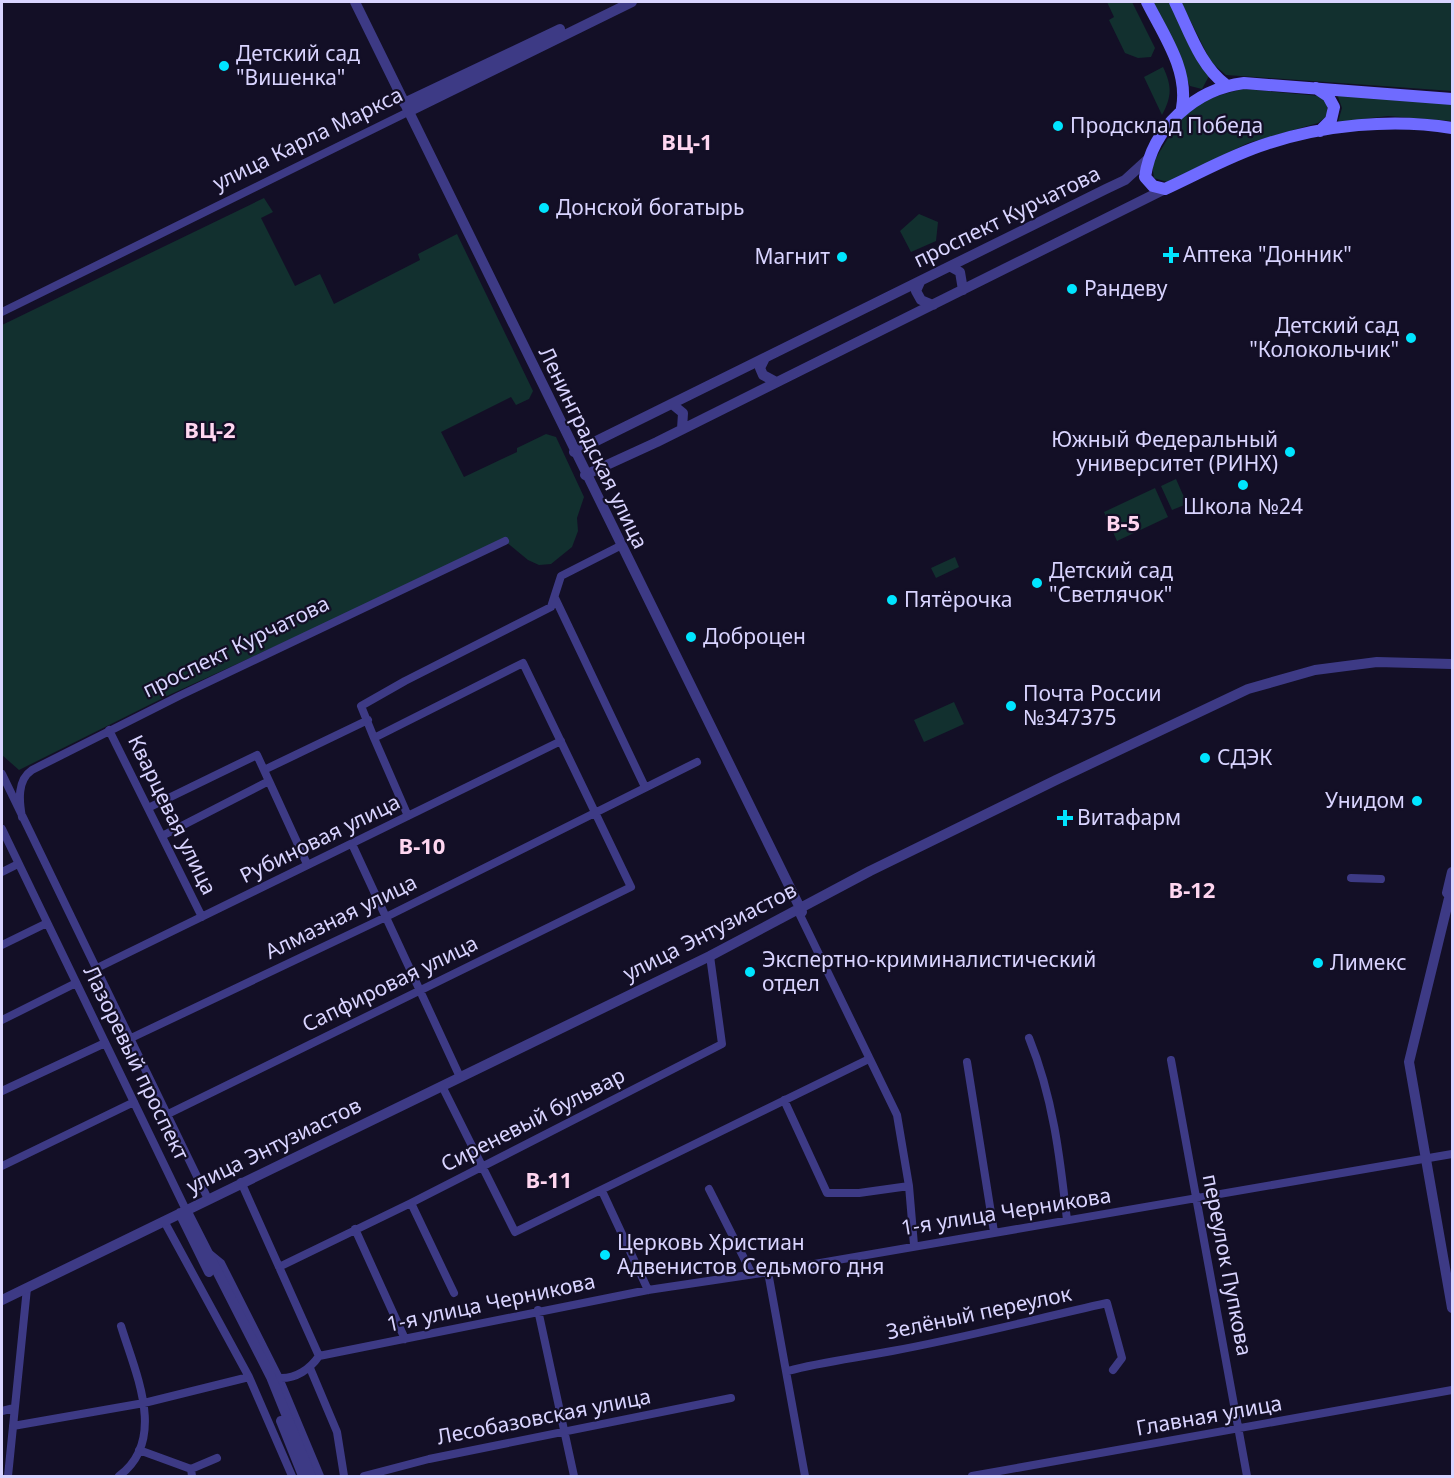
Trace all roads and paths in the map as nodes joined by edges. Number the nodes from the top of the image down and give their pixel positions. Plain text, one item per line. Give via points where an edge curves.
1 (354, 2) edge
2 (617, 2) edge
3 (632, 2) edge
4 (1147, 2) edge
5 (1175, 2) edge
6 (1226, 85) junction
7 (1315, 88) junction
8 (1452, 99) edge
9 (406, 108) junction
10 (1182, 108) junction
11 (1452, 128) edge
12 (1320, 131) junction
13 (1148, 160) junction
14 (1165, 189) junction
15 (951, 267) junction
16 (920, 282) junction
17 (963, 290) junction
18 (933, 304) junction
19 (2, 312) edge
20 (765, 358) junction
21 (776, 382) junction
22 (672, 404) junction
23 (682, 429) junction
24 (575, 452) junction
25 (586, 474) junction
26 (505, 541) dead end
27 (620, 546) junction
28 (555, 598) junction
29 (1452, 664) edge
30 (1452, 670) edge
31 (368, 720) junction
32 (109, 730) junction
33 (375, 738) junction
34 (561, 741) junction
35 (697, 762) dead end
36 (264, 770) junction
37 (2, 774) edge
38 (269, 781) junction
39 (645, 787) junction
40 (148, 808) junction
41 (594, 812) junction
42 (408, 816) junction
43 (22, 817) junction
44 (2, 829) edge
45 (162, 836) junction
46 (352, 844) junction
47 (18, 864) junction
48 (307, 864) junction
49 (2, 872) edge
50 (1452, 872) edge
51 (1351, 878) dead end
52 (1381, 879) dead end
53 (1452, 886) edge
54 (800, 911) junction
55 (202, 917) junction
56 (386, 917) junction
57 (47, 923) junction
58 (2, 945) edge
59 (710, 956) junction
60 (95, 969) junction
61 (76, 983) junction
62 (418, 990) junction
63 (2, 1020) edge
64 (1418, 1022) junction
65 (1029, 1038) dead end
66 (129, 1039) junction
67 (105, 1043) junction
68 (869, 1059) junction
69 (1171, 1060) dead end
70 (967, 1062) dead end
71 (460, 1077) junction
72 (442, 1086) junction
73 (2, 1091) edge
74 (784, 1100) junction
75 (134, 1102) junction
76 (166, 1115) junction
77 (1452, 1154) edge
78 (1427, 1157) junction
79 (2, 1166) edge
80 (483, 1166) junction
81 (241, 1182) junction
82 (909, 1186) junction
83 (710, 1189) dead end
84 (602, 1191) junction
85 (208, 1199) junction
86 (1195, 1199) junction
87 (411, 1203) junction
88 (183, 1212) junction
89 (1067, 1220) junction
90 (164, 1221) junction
91 (354, 1229) junction
92 (994, 1232) junction
93 (914, 1245) junction
94 (207, 1252) junction
95 (279, 1267) junction
96 (768, 1272) junction
97 (752, 1274) junction
98 (27, 1288) junction
99 (648, 1290) junction
100 (454, 1293) dead end
101 (2, 1300) edge
102 (1452, 1308) edge
103 (538, 1310) junction
104 (121, 1326) dead end
105 (405, 1339) junction
106 (319, 1356) junction
107 (310, 1368) junction
108 (1113, 1370) dead end
109 (788, 1371) junction
110 (249, 1377) junction
111 (279, 1378) junction
112 (1452, 1390) edge
113 (731, 1398) dead end
114 (144, 1403) junction
115 (14, 1408) junction
116 (2, 1411) edge
117 (13, 1426) junction
118 (1239, 1428) junction
119 (565, 1431) junction
120 (140, 1450) junction
121 (217, 1458) dead end
122 (192, 1473) edge
123 (1014, 1473) edge
124 (8, 1476) edge
125 (119, 1476) edge
126 (292, 1476) edge
127 (303, 1476) edge
128 (311, 1476) edge
129 (320, 1476) edge
130 (344, 1476) edge
131 (364, 1476) edge
132 (574, 1476) edge
133 (805, 1476) edge
134 (972, 1476) edge
135 (1247, 1476) edge

1 - 9 street, Ленинградская улица
2 - 9 street, улица Карла Маркса
3 - 9 street, улица Карла Маркса
4 - 10 main road via 1180,67
5 - 6 main road via 1205,64
6 - 7 main road, проспект Курчатова
6 - 10 main road, проспект Курчатова
7 - 8 main road, проспект Курчатова
7 - 12 main road via 1328,96 1334,107 1331,120
9 - 19 street, улица Карла Маркса
9 - 24 street, Ленинградская улица
10 - 13 main road, проспект Курчатова
11 - 12 main road via 1406,123
12 - 14 main road via 1264,144
13 - 14 main road via 1145,177 1153,186
13 - 15 street, проспект Курчатова via 1125,180
14 - 17 street
15 - 16 street, проспект Курчатова
15 - 17 street via 960,272
16 - 18 street via 916,291 921,300
16 - 20 street, проспект Курчатова
17 - 18 street
18 - 21 street
20 - 21 street via 760,368 763,375
20 - 22 street, проспект Курчатова
21 - 23 street
22 - 23 street via 683,413
22 - 24 street, проспект Курчатова
23 - 25 street
24 - 25 street, Ленинградская улица
25 - 27 street, Ленинградская улица
25 - 54 street
26 - 32 street, проспект Курчатова
27 - 28 street via 561,576
27 - 54 street, Ленинградская улица
28 - 31 street via 551,607 361,706
28 - 39 street
29 - 54 street, улица Энтузиастов via 1377,662 1315,670 1248,689 891,861
30 - 54 street via 1378,667 1317,674 1254,691
31 - 33 street
31 - 36 street
32 - 40 street, Кварцевая улица
32 - 43 street, проспект Курчатова via 27,773 21,791
33 - 34 street via 523,663
33 - 42 street
34 - 41 street
34 - 42 street, Рубиновая улица
35 - 39 street, Алмазная улица
36 - 38 street
36 - 40 street via 256,755
37 - 43 street, Лазоревый проспект
38 - 45 street
38 - 48 street
39 - 41 street, Алмазная улица
40 - 45 street, Кварцевая улица
41 - 56 street, Алмазная улица
41 - 62 street, Сапфировая улица via 631,887
42 - 46 street, Рубиновая улица
43 - 60 street, Лазоревый проспект
44 - 47 street, Лазоревый проспект
45 - 55 street, Кварцевая улица
46 - 48 street, Рубиновая улица
46 - 56 street
47 - 49 street
47 - 57 street, Лазоревый проспект
48 - 55 street, Рубиновая улица
50 - 64 street
51 - 52 street
53 - 64 street
54 - 59 street, улица Энтузиастов
54 - 68 street, Ленинградская улица
55 - 60 street, Рубиновая улица
56 - 62 street
56 - 66 street, Алмазная улица
57 - 58 street
57 - 61 street, Лазоревый проспект
59 - 71 street, улица Энтузиастов
59 - 80 street, Сиреневый бульвар via 722,1044
60 - 66 street, Лазоревый проспект
61 - 63 street
61 - 67 street, Лазоревый проспект
62 - 71 street
62 - 76 street, Сапфировая улица
64 - 78 street via 1409,1062
65 - 89 street via 1053,1113
66 - 76 street, Лазоревый проспект
67 - 73 street
67 - 75 street, Лазоревый проспект
68 - 74 street
68 - 82 street, Ленинградская улица via 897,1115
69 - 86 street, переулок Пупкова
70 - 92 street
71 - 72 street, улица Энтузиастов
72 - 80 street
72 - 81 street, улица Энтузиастов
74 - 82 street via 826,1193
74 - 84 street
75 - 79 street
75 - 88 street, Лазоревый проспект
76 - 85 street, Лазоревый проспект
77 - 78 street, 1-я улица Черникова
78 - 86 street, 1-я улица Черникова
78 - 102 street
80 - 84 street via 515,1232
80 - 87 street, Сиреневый бульвар
81 - 85 street, улица Энтузиастов
81 - 95 street
82 - 93 street, Ленинградская улица
83 - 97 street
84 - 99 street
85 - 88 street, улица Энтузиастов
86 - 89 street, 1-я улица Черникова
86 - 118 street, переулок Пупкова
87 - 91 street, Сиреневый бульвар
87 - 100 street
88 - 90 street, улица Энтузиастов
88 - 94 street, Лазоревый проспект
88 - 127 street, Лазоревый проспект via 263,1377
89 - 92 street, 1-я улица Черникова
90 - 98 street, улица Энтузиастов
90 - 110 street
91 - 95 street, Сиреневый бульвар
91 - 105 street
92 - 93 street, 1-я улица Черникова
93 - 96 street, 1-я улица Черникова
94 - 111 street via 220,1263
94 - 128 street, Лазоревый проспект via 271,1377
95 - 106 street
96 - 97 street, 1-я улица Черникова
96 - 109 street
97 - 99 street, 1-я улица Черникова
98 - 101 street, улица Энтузиастов
98 - 115 street
99 - 103 street, 1-я улица Черникова
103 - 105 street, 1-я улица Черникова
103 - 119 street
104 - 114 street
105 - 106 street, 1-я улица Черникова
106 - 107 street
107 - 111 street
107 - 130 street via 337,1432
108 - 109 street, Зелёный переулок via 1122,1358 1107,1303 1016,1326
109 - 133 street
110 - 114 street
110 - 126 street
111 - 129 street
112 - 118 street, Главная улица
113 - 119 street, Лесобазовская улица
114 - 117 street
114 - 120 street via 146,1425
115 - 116 street
115 - 117 street
117 - 124 street
118 - 123 street, Главная улица
118 - 135 street, переулок Пупкова
119 - 131 street, Лесобазовская улица
119 - 132 street
120 - 122 street
120 - 125 street
121 - 122 street
123 - 134 street, Главная улица

